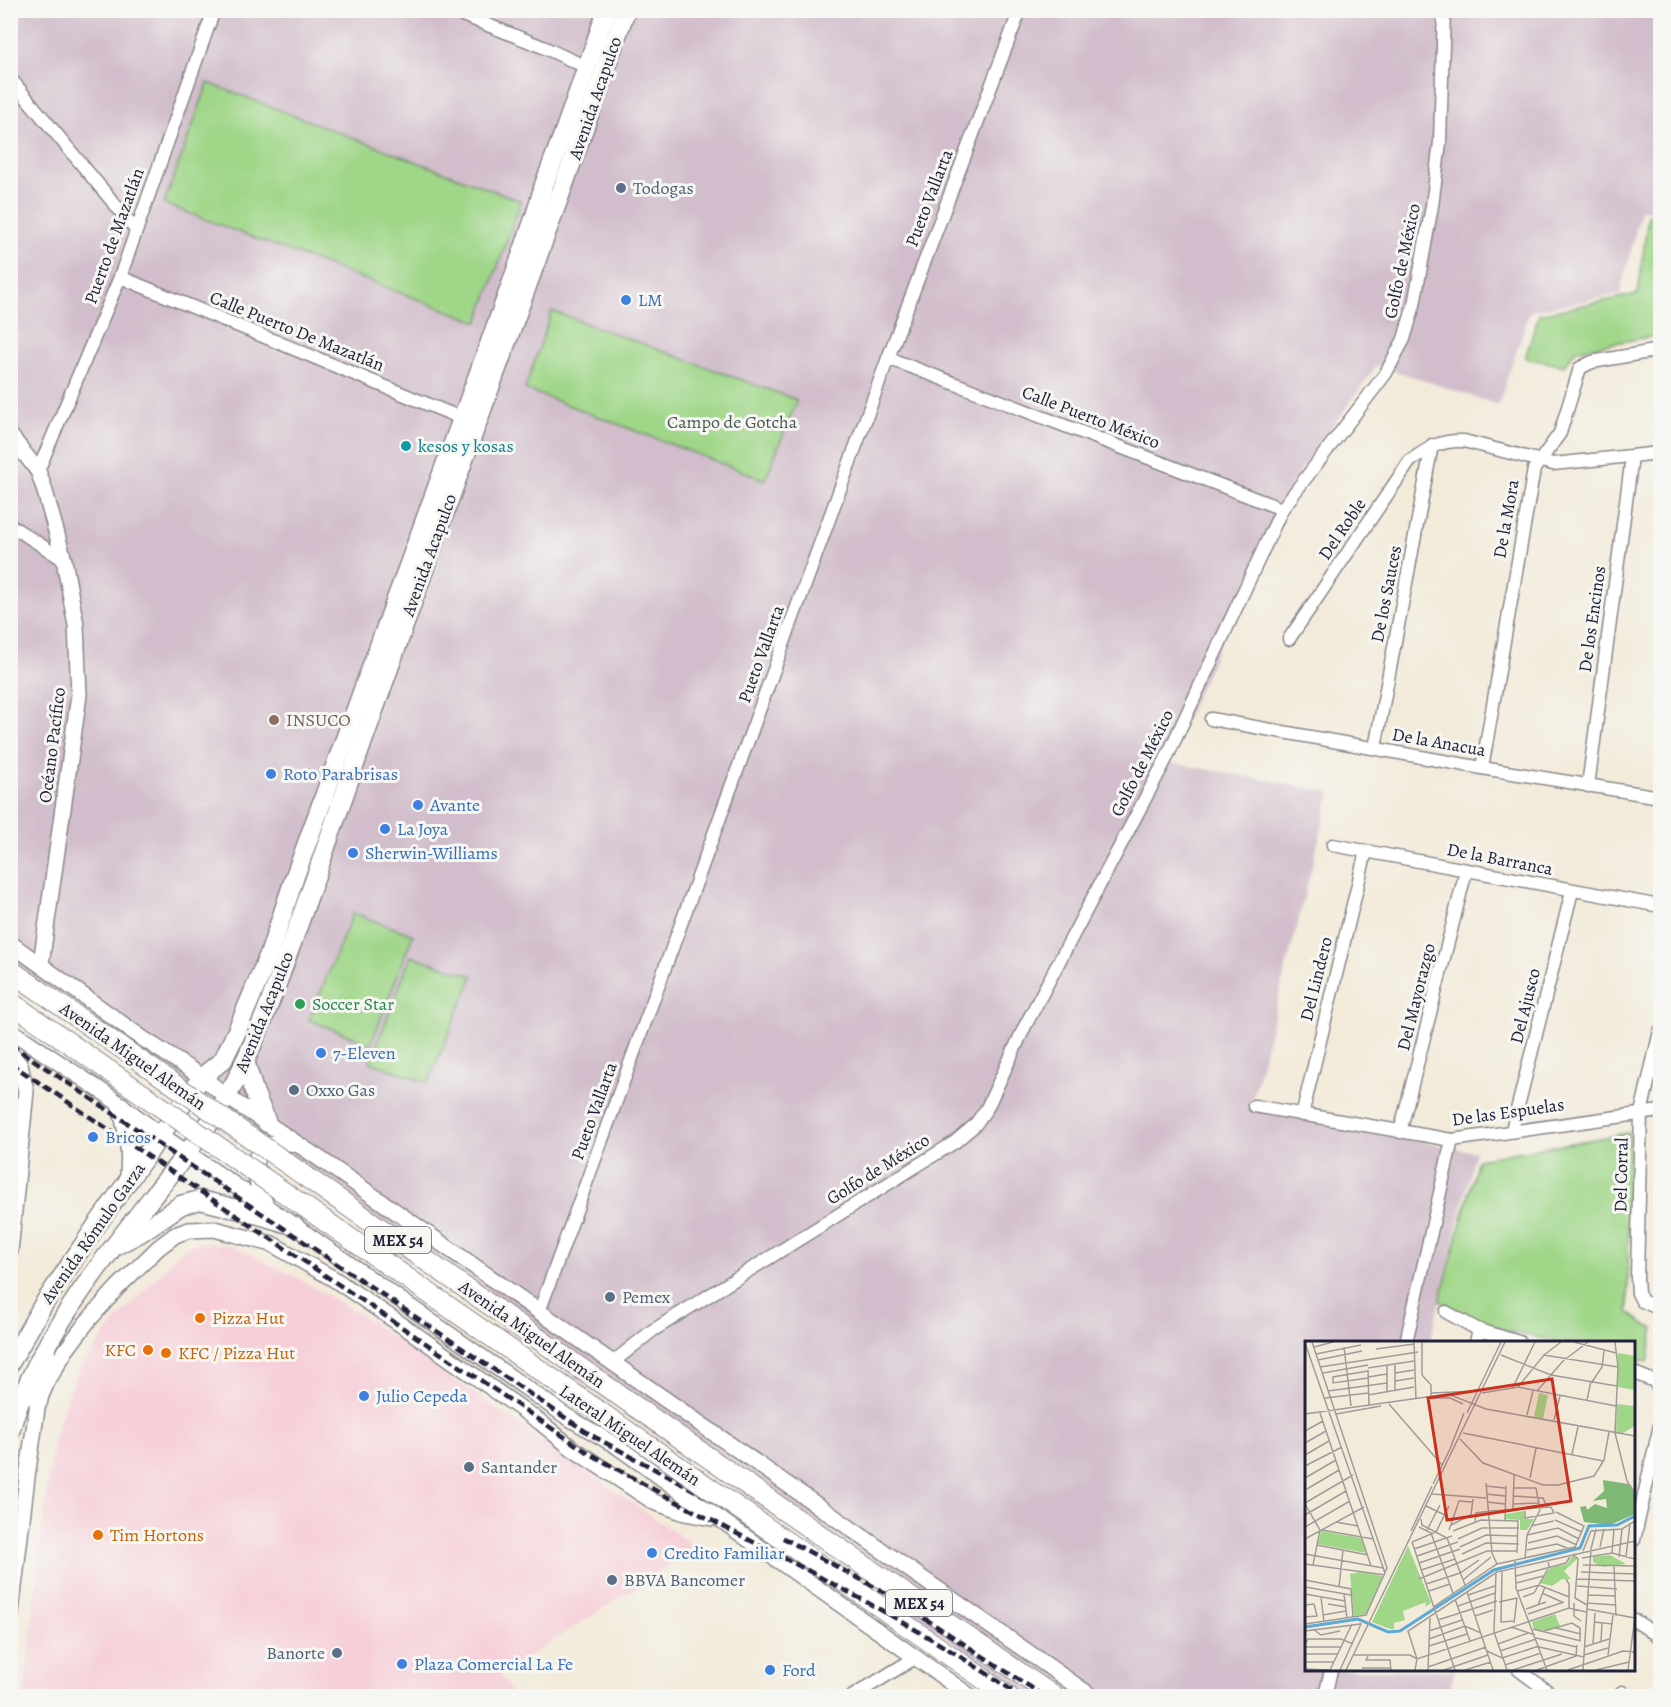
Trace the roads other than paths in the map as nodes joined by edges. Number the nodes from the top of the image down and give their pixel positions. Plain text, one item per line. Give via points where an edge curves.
1 (214, 10) edge
2 (450, 10) edge
3 (607, 10) edge
4 (626, 10) edge
5 (1020, 10) edge
6 (1444, 10) edge
7 (586, 67) junction
8 (10, 78) edge
9 (136, 230) junction
10 (120, 277) junction
11 (1660, 350) edge
12 (888, 358) junction
13 (461, 418) junction
14 (10, 435) edge
15 (1432, 445) junction
16 (1660, 453) edge
17 (1632, 457) junction
18 (1538, 461) junction
19 (38, 471) junction
20 (1282, 509) junction
21 (10, 525) edge
22 (64, 560) junction
23 (1288, 639) dead end
24 (1211, 719) dead end
25 (1375, 748) junction
26 (1482, 768) junction
27 (1588, 786) junction
28 (1660, 797) edge
29 (1333, 845) dead end
30 (1366, 851) junction
31 (1466, 871) junction
32 (1572, 891) junction
33 (1660, 906) edge
34 (10, 943) edge
35 (41, 964) junction
36 (10, 970) edge
37 (10, 1002) edge
38 (10, 1030) edge
39 (1660, 1030) edge
40 (142, 1038) junction
41 (10, 1052) edge
42 (245, 1061) junction
43 (202, 1077) junction
44 (106, 1094) junction
45 (226, 1096) junction
46 (121, 1106) junction
47 (1254, 1106) dead end
48 (1660, 1111) edge
49 (1641, 1113) junction
50 (1302, 1115) junction
51 (267, 1123) junction
52 (1512, 1130) junction
53 (1400, 1132) junction
54 (162, 1136) junction
55 (1452, 1140) junction
56 (297, 1144) junction
57 (187, 1153) junction
58 (129, 1181) junction
59 (267, 1207) junction
60 (295, 1226) junction
61 (113, 1247) junction
62 (10, 1251) edge
63 (1660, 1309) edge
64 (539, 1312) junction
65 (1446, 1312) dead end
66 (419, 1314) junction
67 (409, 1330) junction
68 (55, 1331) junction
69 (1477, 1336) edge
70 (1406, 1341) edge
71 (1512, 1341) edge
72 (613, 1362) junction
73 (10, 1363) edge
74 (1635, 1373) edge
75 (1660, 1390) edge
76 (38, 1402) junction
77 (1660, 1425) edge
78 (10, 1431) edge
79 (718, 1519) junction
80 (1635, 1536) edge
81 (10, 1620) edge
82 (1635, 1621) edge
83 (1660, 1637) edge
84 (915, 1658) junction
85 (1331, 1671) edge
86 (1520, 1671) edge
87 (853, 1696) edge
88 (970, 1696) edge
89 (1008, 1696) edge
90 (1053, 1696) edge
91 (1091, 1696) edge
92 (1325, 1696) edge
93 (1554, 1696) edge

1 - 9 street, Puerto de Mazatlán
2 - 7 street
3 - 7 main road, Avenida Acapulco
4 - 42 main road, Avenida Acapulco via 288,957
5 - 12 street, Pueto Vallarta
6 - 20 street, Golfo de México via 1440,142 1414,305 1404,339 1386,373
7 - 13 main road, Avenida Acapulco
8 - 9 street
9 - 10 street, Puerto de Mazatlán
10 - 13 street, Calle Puerto De Mazatlán
10 - 19 street, Puerto de Mazatlán
11 - 18 street, De la Mora via 1592,362 1580,368 1560,433
12 - 20 street, Calle Puerto México
12 - 64 street, Pueto Vallarta
13 - 43 main road, Avenida Acapulco via 270,952 223,1060
14 - 19 street, Océano Pacífico
15 - 18 street via 1464,441
15 - 23 street, Del Roble via 1410,460
15 - 25 street, De los Sauces
16 - 17 street
17 - 18 street via 1563,463
17 - 27 street, De los Encinos
18 - 26 street, De la Mora via 1531,477
19 - 22 street, Océano Pacífico
20 - 72 street, Golfo de México via 1165,761 975,1125 955,1142 652,1331
21 - 22 street
22 - 35 street, Océano Pacífico via 76,624 79,695
24 - 25 street, De la Anacua
25 - 26 street, De la Anacua
26 - 27 street, De la Anacua
27 - 28 street, De la Anacua
29 - 30 street, De la Barranca
30 - 31 street, De la Barranca
30 - 50 street, Del Lindero
31 - 32 street, De la Barranca
31 - 53 street, Del Mayorazgo
32 - 33 street, De la Barranca
32 - 52 street, Del Ajusco
34 - 35 street
35 - 40 street
36 - 90 highway, Avenida Miguel Alemán / MEX 54, bridge
37 - 89 highway, Avenida Miguel Alemán / MEX 54, bridge
38 - 44 street, Lateral Miguel Alemán
39 - 49 street, Del Corral
40 - 43 street
40 - 44 street via 146,1053 143,1062 131,1079
41 - 62 street via 20,1065 26,1091
42 - 45 main road, Avenida Acapulco
42 - 51 main road
43 - 45 street
43 - 54 main road, Avenida Rómulo Garza
44 - 46 street, Lateral Miguel Alemán
45 - 51 street
45 - 57 main road, Avenida Acapulco
46 - 54 street, Lateral Miguel Alemán
46 - 58 main road via 130,1137
47 - 50 street, De las Espuelas
48 - 49 street, De las Espuelas
49 - 52 street, De las Espuelas
49 - 63 street, Del Corral via 1638,1293 1642,1301
50 - 53 street, De las Espuelas
51 - 56 street
52 - 55 street, De las Espuelas
53 - 55 street, De las Espuelas
54 - 57 street, Lateral Miguel Alemán
54 - 58 main road, Avenida Rómulo Garza
55 - 70 street
56 - 59 street via 268,1144 260,1152 255,1173
56 - 64 street
57 - 59 street, Lateral Miguel Alemán
57 - 61 main road, Avenida Rómulo Garza
58 - 73 main road, Avenida Rómulo Garza via 44,1305
59 - 60 street, Lateral Miguel Alemán
60 - 61 main road via 200,1200 181,1205
60 - 66 street, Lateral Miguel Alemán
61 - 68 main road, Avenida Rómulo Garza
64 - 72 street
65 - 69 street
66 - 67 street
66 - 79 street, Lateral Miguel Alemán
67 - 76 street via 272,1244 214,1229 189,1230 158,1248 87,1322 58,1361
67 - 79 street via 573,1449 654,1502
68 - 76 main road
68 - 78 main road, Avenida Rómulo Garza via 30,1376
69 - 71 street
72 - 91 street
74 - 75 street via 1654,1381
76 - 81 street
77 - 80 street
79 - 84 street, Lateral Miguel Alemán
82 - 83 street
84 - 87 street
84 - 88 street, Lateral Miguel Alemán
85 - 92 street
86 - 93 street

